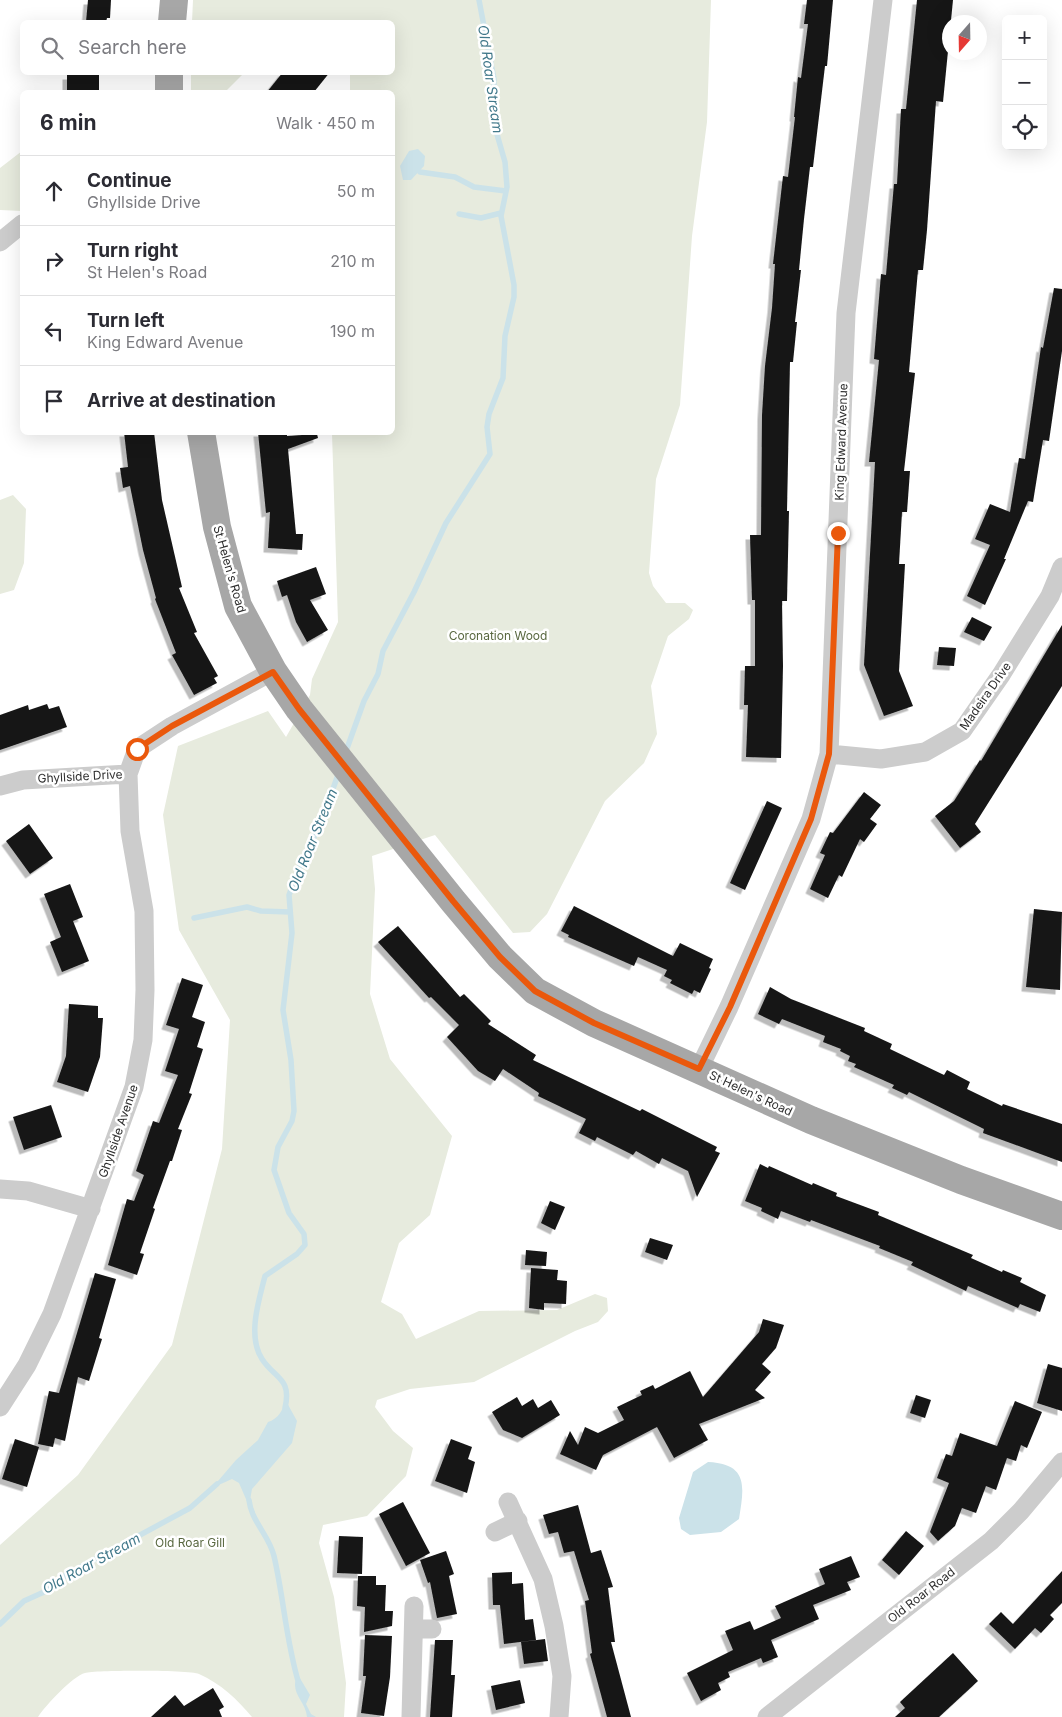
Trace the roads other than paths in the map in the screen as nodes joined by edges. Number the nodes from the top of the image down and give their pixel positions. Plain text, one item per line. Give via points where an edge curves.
1 (174, 0) edge
2 (883, 0) edge
3 (172, 20) edge
4 (169, 75) edge
5 (169, 90) edge
6 (20, 226) edge
7 (0, 242) edge
8 (202, 435) edge
9 (1062, 568) edge
10 (273, 672) junction
11 (829, 754) junction
12 (128, 774) junction
13 (0, 786) edge
14 (699, 1069) junction
15 (0, 1189) edge
16 (91, 1209) junction
17 (1062, 1216) edge
18 (0, 1408) edge
19 (1062, 1462) edge
20 (508, 1502) dead end
21 (518, 1521) junction
22 (495, 1532) dead end
23 (414, 1606) dead end
24 (411, 1717) edge
25 (559, 1717) edge
26 (768, 1717) edge

1 - 3 main road
2 - 11 street, King Edward Avenue via 846,313
4 - 5 main road
6 - 7 street
8 - 10 main road, St Helen's Road via 217,527 238,606
9 - 11 street, Madeira Drive via 1050,596 962,731 925,752 881,759
10 - 12 street, Ghyllside Drive via 172,726 137,749
10 - 14 main road, St Helen's Road via 299,709 500,957 535,991 594,1023
11 - 14 street, King Edward Avenue via 811,819 730,1007
12 - 13 street, Ghyllside Drive via 23,780
12 - 16 street, Ghyllside Avenue via 130,831 144,911 143,1040 134,1087
14 - 17 main road, St Helen's Road via 811,1120
15 - 16 street via 28,1191
16 - 18 street, Ghyllside Avenue via 52,1314 27,1365
19 - 26 street, Old Roar Road via 991,1541
20 - 21 street
21 - 22 street
21 - 25 street via 543,1579 554,1626 562,1676
23 - 24 street via 423,1629

